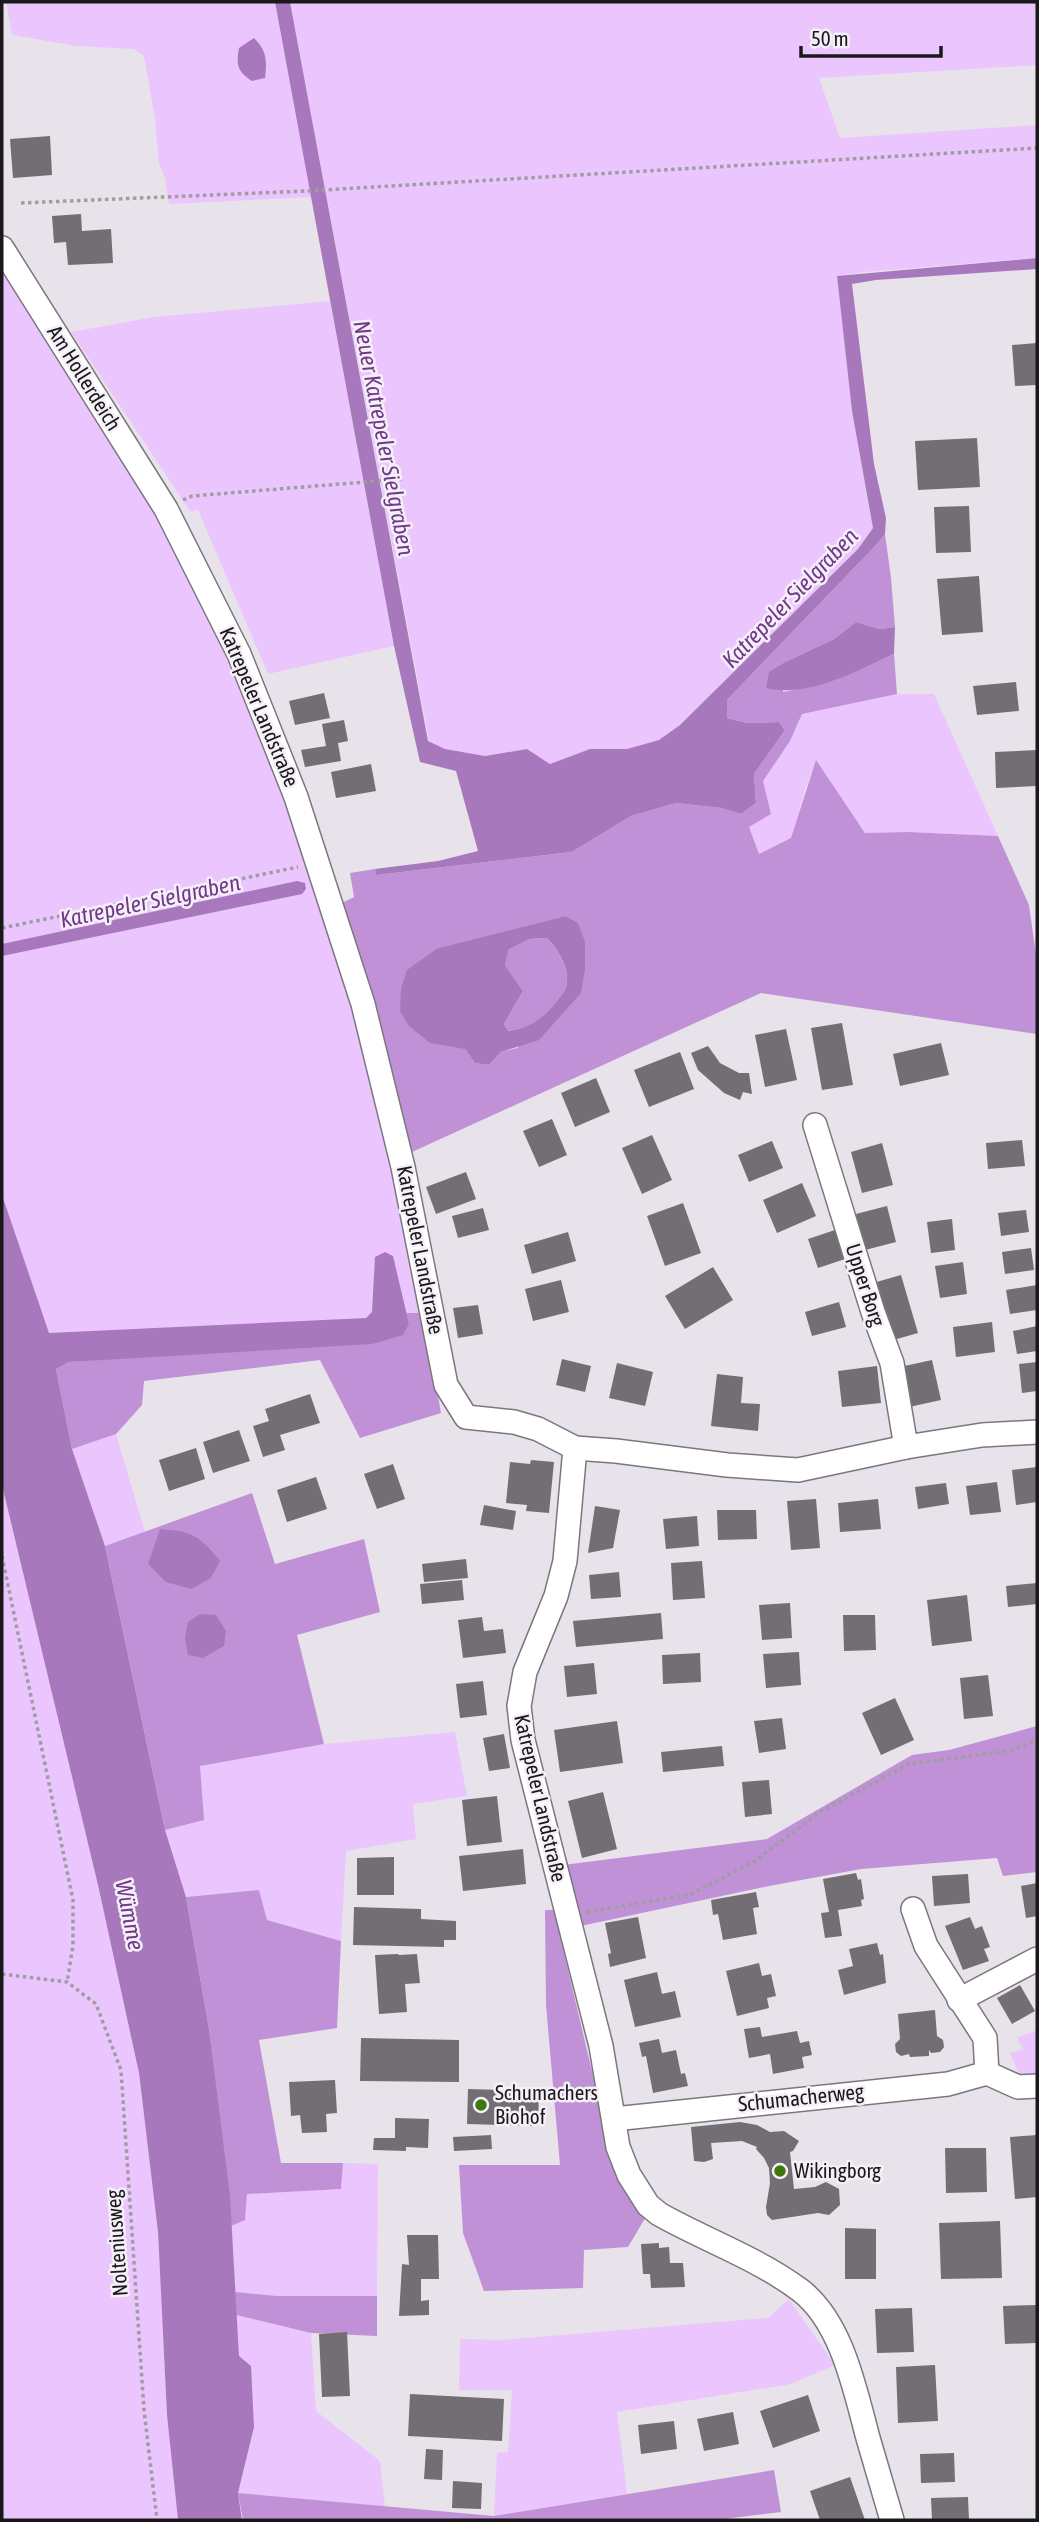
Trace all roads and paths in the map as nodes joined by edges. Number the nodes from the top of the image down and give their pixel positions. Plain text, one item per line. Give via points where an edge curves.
1 (1037, 148) edge
2 (21, 203) dead end
3 (2, 248) edge
4 (402, 479) dead end
5 (166, 509) junction
6 (318, 863) junction
7 (2, 928) edge
8 (815, 1125) dead end
9 (1037, 1432) edge
10 (906, 1447) junction
11 (575, 1448) junction
12 (2, 1556) edge
13 (1037, 1740) edge
14 (913, 1909) dead end
15 (568, 1916) junction
16 (1037, 1959) edge
17 (2, 1973) edge
18 (67, 1982) junction
19 (959, 2000) junction
20 (986, 2073) junction
21 (1037, 2086) edge
22 (614, 2119) junction
23 (157, 2520) edge
24 (892, 2520) edge

1 - 2 path via 326,190
3 - 5 street, Am Hollerdeich
4 - 5 path via 192,496
5 - 6 street, Katrepeler Landstraße via 239,654
6 - 7 path
6 - 11 street, Katrepeler Landstraße via 363,1004 387,1099 446,1385 466,1417 514,1422
8 - 10 street, Upper Borg via 892,1363
9 - 10 street
10 - 11 street via 798,1469
11 - 15 street, Katrepeler Landstraße via 565,1561 525,1672 519,1706 523,1740
12 - 18 path via 73,1900
13 - 15 path via 1009,1751 909,1764 820,1812 755,1861 689,1895
14 - 19 street via 926,1946
15 - 22 street, Katrepeler Landstraße
16 - 19 street
17 - 18 path
18 - 23 path, Nolteniusweg via 96,2004 121,2070 144,2410
19 - 20 street via 985,2038
20 - 21 street via 1018,2087
20 - 22 street, Schumacherweg via 948,2084
22 - 24 street, Katrepeler Landstraße via 629,2175 648,2205 688,2230 747,2257 802,2291 814,2305 834,2334 849,2369

